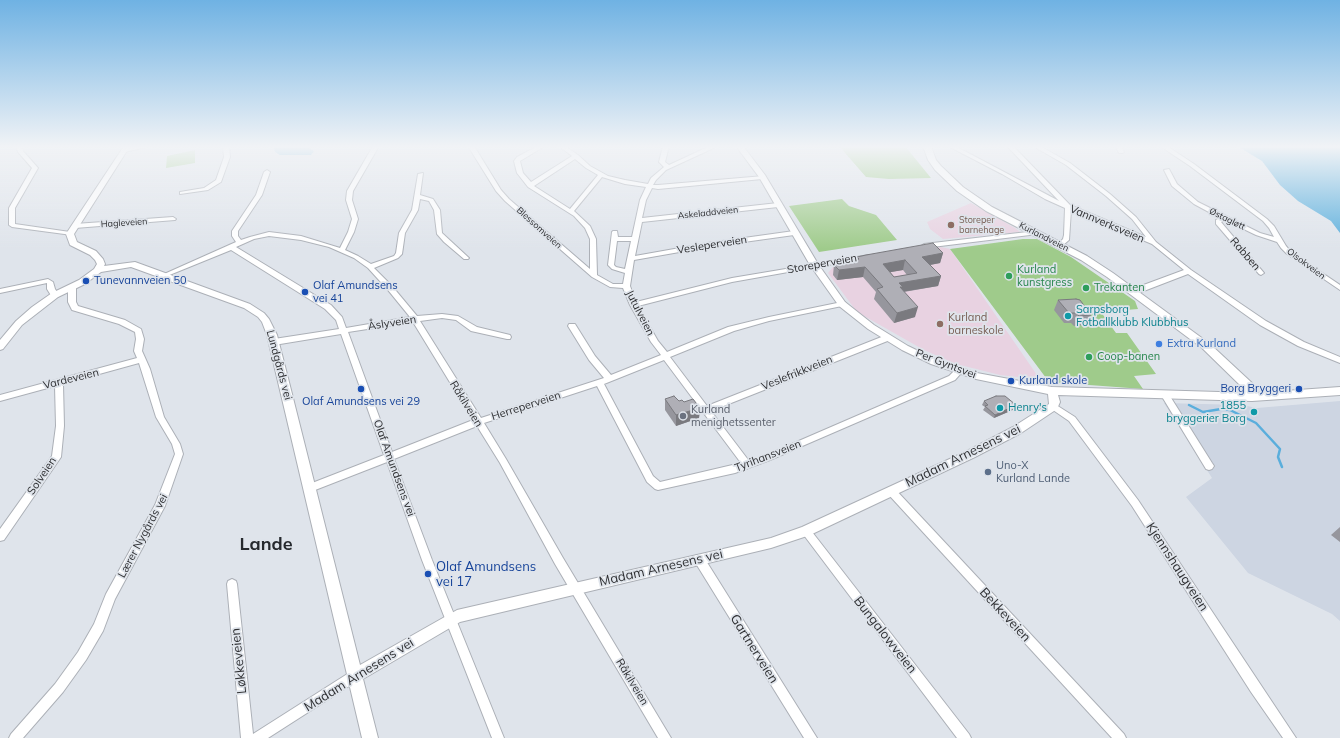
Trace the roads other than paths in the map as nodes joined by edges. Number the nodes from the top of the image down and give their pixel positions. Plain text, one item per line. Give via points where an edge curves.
1 (28, 180) edge
2 (105, 180) edge
3 (219, 180) edge
4 (264, 180) edge
5 (356, 180) edge
6 (420, 180) edge
7 (493, 180) edge
8 (526, 180) edge
9 (539, 180) edge
10 (596, 180) edge
11 (618, 180) edge
12 (653, 180) edge
13 (726, 180) edge
14 (764, 180) edge
15 (951, 180) edge
16 (1016, 180) edge
17 (1043, 180) edge
18 (1089, 180) edge
19 (1172, 180) edge
20 (1212, 180) edge
21 (530, 186) junction
22 (649, 186) junction
23 (182, 193) dead end
24 (418, 197) junction
25 (778, 205) junction
26 (1068, 207) junction
27 (571, 211) junction
28 (1225, 218) junction
29 (173, 219) dead end
30 (639, 220) junction
31 (75, 226) junction
32 (794, 233) junction
33 (1036, 233) junction
34 (70, 234) junction
35 (634, 239) junction
36 (1280, 241) junction
37 (240, 243) junction
38 (1154, 243) junction
39 (1060, 245) junction
40 (231, 247) junction
41 (915, 248) edge
42 (342, 250) junction
43 (876, 255) edge
44 (466, 258) dead end
45 (630, 259) junction
46 (814, 266) junction
47 (370, 267) junction
48 (98, 270) junction
49 (1189, 271) junction
50 (628, 272) junction
51 (1262, 273) dead end
52 (165, 275) junction
53 (594, 276) junction
54 (626, 286) junction
55 (72, 287) junction
56 (1340, 288) edge
57 (0, 291) edge
58 (1133, 292) junction
59 (55, 295) junction
60 (842, 304) junction
61 (634, 305) junction
62 (415, 319) junction
63 (572, 326) dead end
64 (345, 331) junction
65 (507, 337) dead end
66 (887, 338) junction
67 (274, 342) junction
68 (0, 347) edge
69 (665, 355) junction
70 (141, 360) junction
71 (1340, 360) edge
72 (959, 371) junction
73 (610, 379) junction
74 (59, 382) junction
75 (600, 383) junction
76 (1052, 391) junction
77 (1340, 391) edge
78 (1165, 395) junction
79 (1252, 397) junction
80 (0, 398) edge
81 (1053, 406) junction
82 (707, 409) junction
83 (478, 422) junction
84 (390, 458) junction
85 (747, 465) junction
86 (1209, 466) dead end
87 (310, 488) junction
88 (891, 491) junction
89 (806, 531) junction
90 (0, 537) edge
91 (699, 559) junction
92 (232, 584) dead end
93 (576, 588) junction
94 (450, 619) junction
95 (356, 676) junction
96 (15, 738) edge
97 (247, 738) edge
98 (257, 738) edge
99 (370, 738) edge
100 (498, 738) edge
101 (665, 738) edge
102 (811, 738) edge
103 (964, 738) edge
104 (1120, 738) edge
105 (1290, 738) edge

1 - 34 street via 12,208 12,225
2 - 31 street
3 - 23 street via 206,189
4 - 37 street via 259,195 235,231
5 - 42 street via 350,191 349,200 355,220
6 - 24 street
7 - 53 street, Blessomveien via 504,198
8 - 21 street
9 - 21 street
10 - 27 street
11 - 22 street
12 - 22 street, Jutulveien
13 - 22 street
14 - 25 street, Per Gyntsvei
15 - 33 main road, Kurlandveien via 989,209
16 - 26 street, Vannverksveien
17 - 26 street
18 - 38 street via 1134,218
19 - 28 street, Østagløtt via 1182,193 1200,206
20 - 36 street, Olsokveien via 1265,220
21 - 27 street
22 - 30 street, Jutulveien
24 - 44 street via 431,200 437,210 439,233
24 - 47 street via 414,214 402,233 398,255
25 - 30 street, Askeladdveien
25 - 32 street, Per Gyntsvei
26 - 38 street, Vannverksveien
26 - 39 street via 1067,236
27 - 53 street via 584,221 592,233
28 - 36 street, Østagløtt via 1262,236
28 - 51 street, Rabben via 1218,221 1219,224
29 - 31 street, Hagleveien
30 - 35 street, Jutulveien
31 - 34 street
32 - 45 street, Vesleperveien
32 - 46 street, Per Gyntsvei
33 - 39 main road, Kurlandveien
33 - 41 street
34 - 48 street via 73,243 99,259 101,264
35 - 45 street, Jutulveien
35 - 50 street via 614,235 611,265 617,270
36 - 56 street, Olsokveien via 1294,257
37 - 40 street, Råkilveien
37 - 42 street, Råkilveien via 262,235 276,234 301,238
38 - 49 street, Vannverksveien
39 - 58 main road, Kurlandveien
40 - 52 street, Råkilveien
40 - 64 street, Olaf Amundsens vei via 328,307 336,314
42 - 47 street, Råkilveien
43 - 46 street, Storeperveien
45 - 50 street, Jutulveien
46 - 60 street, Per Gyntsvei
46 - 61 street, Storeperveien via 732,280
47 - 62 street, Råkilveien
48 - 52 street, Lundgårds vei via 132,264
48 - 55 street
49 - 58 street
49 - 71 street, Vannverksveien via 1273,330
50 - 54 street, Jutulveien
52 - 67 street, Lundgårds vei via 253,309 266,321
53 - 54 street, Blessomveien via 612,286
54 - 61 street, Jutulveien
55 - 59 street
55 - 70 street, Lærer Nygårds vei via 72,302 75,308 122,322 138,331 138,351
57 - 59 street via 48,281
58 - 79 main road, Kurlandveien via 1199,341 1224,365 1237,386
59 - 68 street via 19,323
60 - 66 street, Per Gyntsvei
60 - 69 street, Herreperveien via 747,324
61 - 69 street, Jutulveien via 647,330
62 - 64 street, Åslyveien
62 - 65 street, Åslyveien via 454,317 474,329
62 - 83 street, Råkilveien
63 - 73 street via 592,358
64 - 67 street, Åslyveien
64 - 84 street, Olaf Amundsens vei
66 - 72 street, Per Gyntsvei via 921,356
66 - 82 street, Veslefrikkveien
67 - 87 street, Lundgårds vei
69 - 73 street, Herreperveien
69 - 82 street, Jutulveien
70 - 74 street, Vardeveien
70 - 96 street, Lærer Nygårds vei via 162,423 178,451 166,493 110,597 98,627 82,656 59,688
72 - 76 street, Per Gyntsvei
72 - 85 street, Tyrihansveien via 952,378 911,397
73 - 75 street, Herreperveien
74 - 80 street, Vardeveien
74 - 90 street, Solveien via 60,426 56,457
75 - 83 street, Herreperveien
75 - 85 street, Tyrihansveien via 646,473 656,485 684,481
76 - 78 street, Per Gyntsvei
76 - 81 street via 1055,402
77 - 79 main road
78 - 79 street, Per Gyntsvei
78 - 86 street
81 - 88 street, Madam Arnesens vei via 1017,430
81 - 105 street, Kjennshaugveien via 1072,418 1135,503 1206,609 1248,678
82 - 85 street, Jutulveien
83 - 84 street, Herreperveien
83 - 93 street, Råkilveien
84 - 87 street, Herreperveien
84 - 94 street, Olaf Amundsens vei
87 - 95 street, Lundgårds vei
88 - 89 street, Madam Arnesens vei
88 - 104 street, Bekkeveien
89 - 91 street, Madam Arnesens vei via 771,543
89 - 103 street, Bungalowveien
91 - 93 street, Madam Arnesens vei
91 - 102 street, Gartnerveien
92 - 97 street, Løkkeveien
93 - 94 street, Madam Arnesens vei
93 - 101 street, Råkilveien
94 - 95 street, Madam Arnesens vei
94 - 100 street, Olaf Amundsens vei
95 - 98 street, Madam Arnesens vei
95 - 99 street, Lundgårds vei

